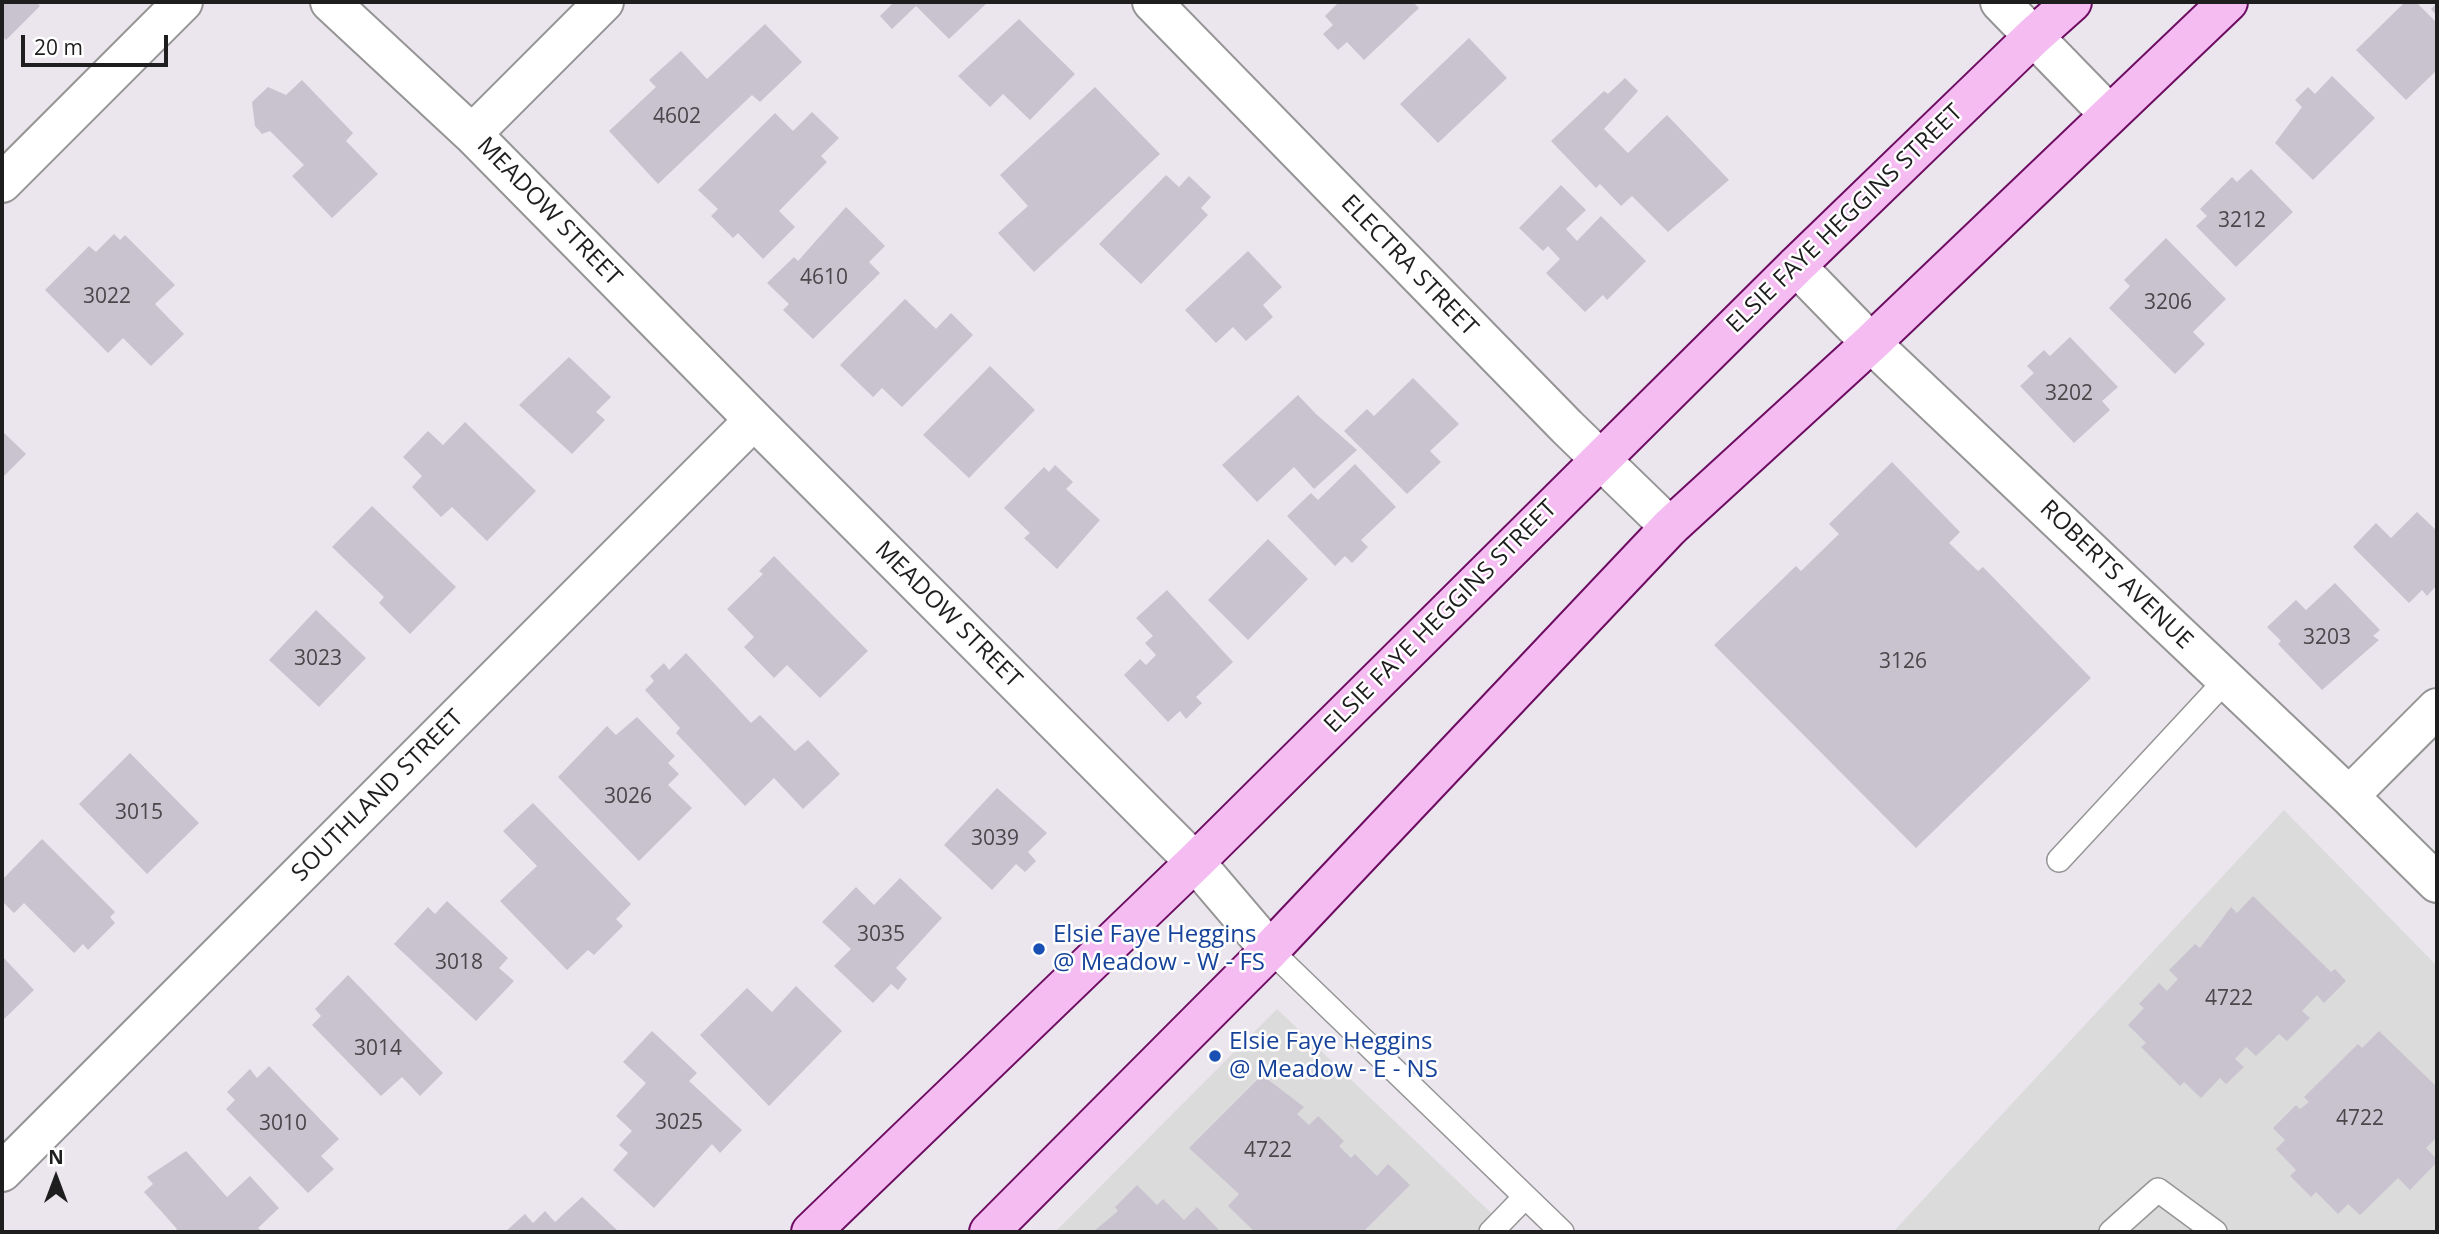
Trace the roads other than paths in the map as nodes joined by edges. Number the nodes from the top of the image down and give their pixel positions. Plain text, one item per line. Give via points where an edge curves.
1 (183, 2) edge
2 (330, 2) edge
3 (604, 2) edge
4 (1152, 2) edge
5 (2000, 2) edge
6 (2072, 2) edge
7 (2228, 2) edge
8 (2034, 36) junction
9 (2109, 114) junction
10 (472, 134) junction
11 (2, 183) edge
12 (1796, 266) junction
13 (1871, 344) junction
14 (754, 420) junction
15 (1600, 458) junction
16 (1670, 527) junction
17 (2227, 680) junction
18 (2437, 708) edge
19 (2349, 796) junction
20 (2059, 860) dead end
21 (1195, 862) junction
22 (2437, 883) edge
23 (1270, 950) junction
24 (2, 1172) edge
25 (1525, 1197) junction
26 (811, 1232) edge
27 (989, 1232) edge
28 (1491, 1232) edge
29 (1562, 1232) edge
30 (2111, 1232) edge
31 (2215, 1232) edge

1 - 11 street
2 - 10 street, MEADOW STREET
3 - 10 street
4 - 15 street, ELECTRA STREET
5 - 8 street
6 - 8 main road, ELSIE FAYE HEGGINS STREET
7 - 9 main road
8 - 9 street
8 - 12 main road, ELSIE FAYE HEGGINS STREET
9 - 13 main road
10 - 14 street, MEADOW STREET
12 - 13 street, ROBERTS AVENUE
12 - 15 main road, ELSIE FAYE HEGGINS STREET
13 - 16 main road
13 - 17 street, ROBERTS AVENUE
14 - 21 street, MEADOW STREET
14 - 24 street, SOUTHLAND STREET
15 - 16 street, ELECTRA STREET
15 - 21 main road, ELSIE FAYE HEGGINS STREET
16 - 23 main road
17 - 19 street, ROBERTS AVENUE
17 - 20 lane
18 - 19 street
19 - 22 street, ROBERTS AVENUE
21 - 23 street, MEADOW STREET
21 - 26 main road, ELSIE FAYE HEGGINS STREET
23 - 25 lane, MEADOW STREET
23 - 27 main road
25 - 28 lane
25 - 29 lane, MEADOW STREET
30 - 31 lane via 2158,1190

